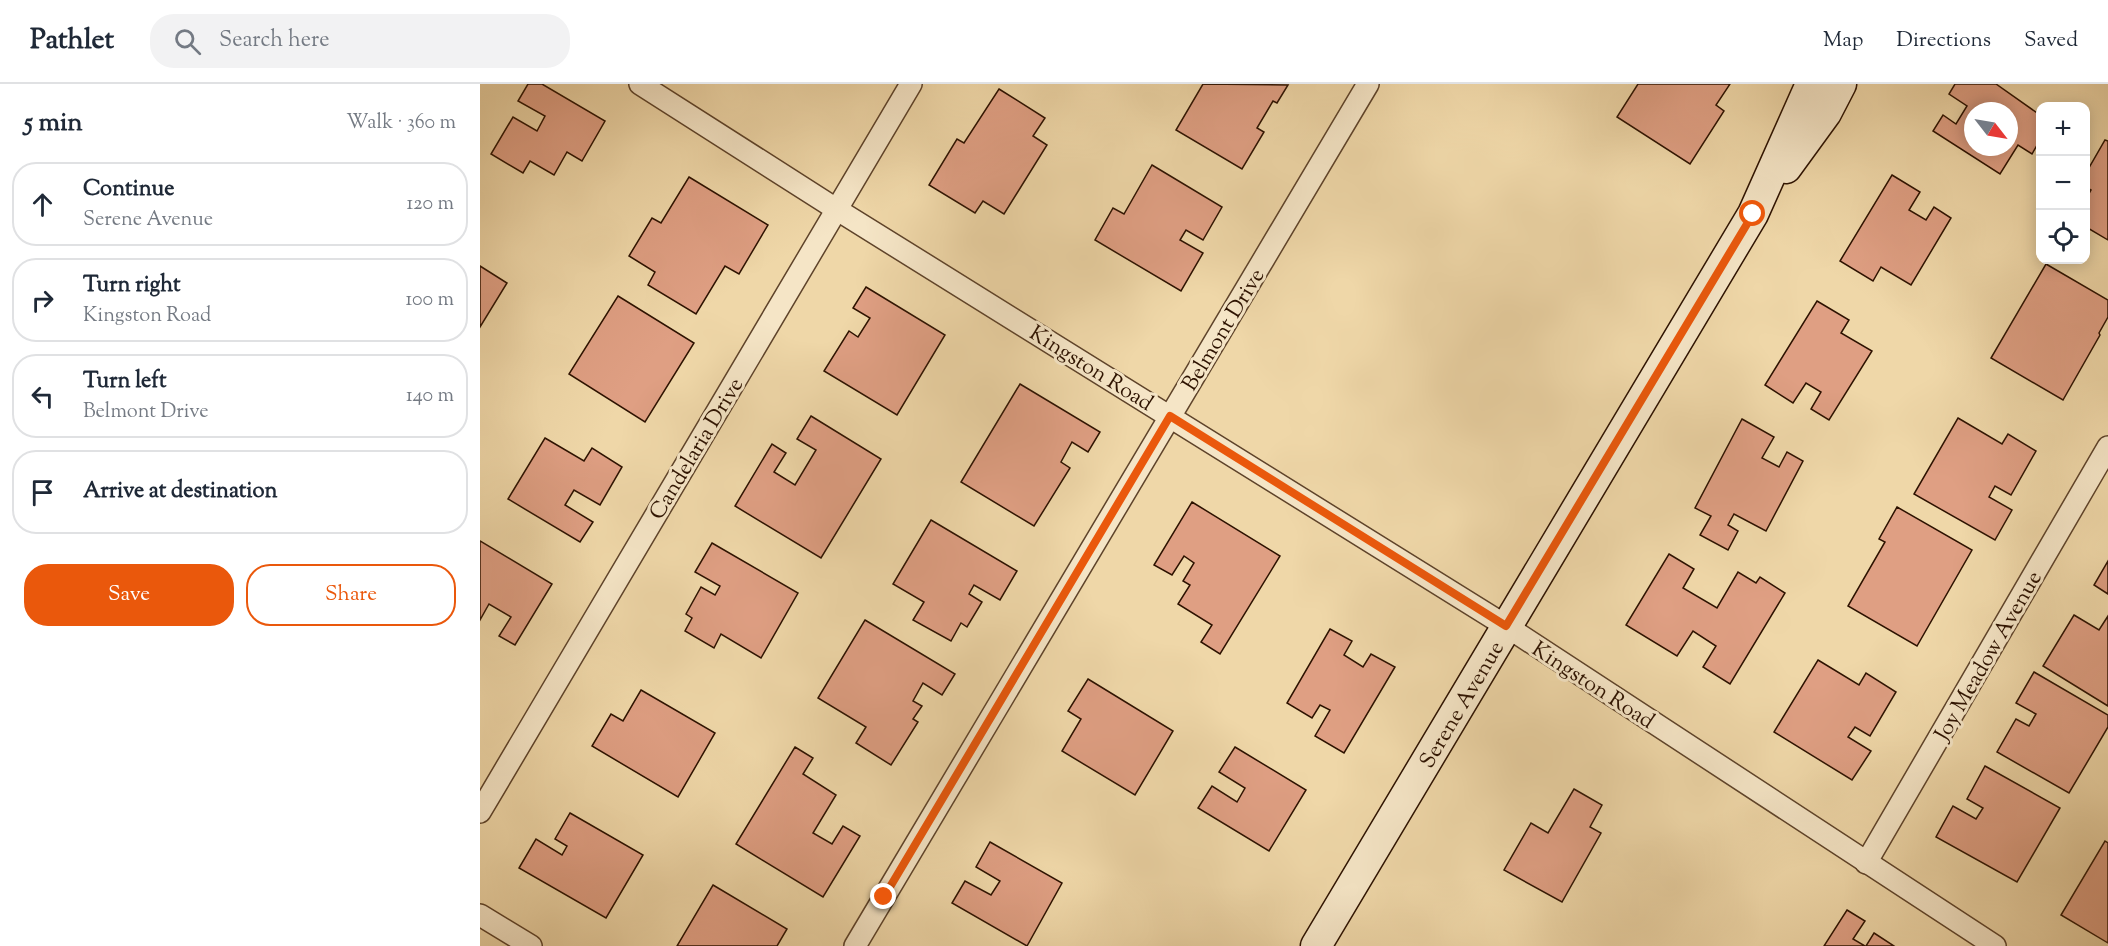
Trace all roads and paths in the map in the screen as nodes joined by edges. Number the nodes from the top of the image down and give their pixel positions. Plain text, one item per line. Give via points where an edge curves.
1 (640, 84) edge
2 (912, 84) edge
3 (1368, 84) edge
4 (1811, 84) edge
5 (1841, 84) edge
6 (837, 209) junction
7 (1753, 214) junction
8 (1170, 416) junction
9 (2108, 447) edge
10 (1506, 626) junction
11 (480, 812) edge
12 (1866, 863) junction
13 (480, 915) edge
14 (531, 946) edge
15 (855, 946) edge
16 (1316, 946) edge
17 (1995, 946) edge

1 - 6 street, Kingston Road
2 - 6 street, Candelaria Drive
3 - 8 street, Belmont Drive
4 - 7 street, Serene Avenue
5 - 7 street via 1826,113
6 - 8 street, Kingston Road
6 - 11 street, Candelaria Drive
7 - 10 street, Serene Avenue
8 - 10 street, Kingston Road
8 - 15 street, Belmont Drive
9 - 12 street, Joy Meadow Avenue
10 - 12 street, Kingston Road
10 - 16 street, Serene Avenue
12 - 17 street, Kingston Road
13 - 14 street

